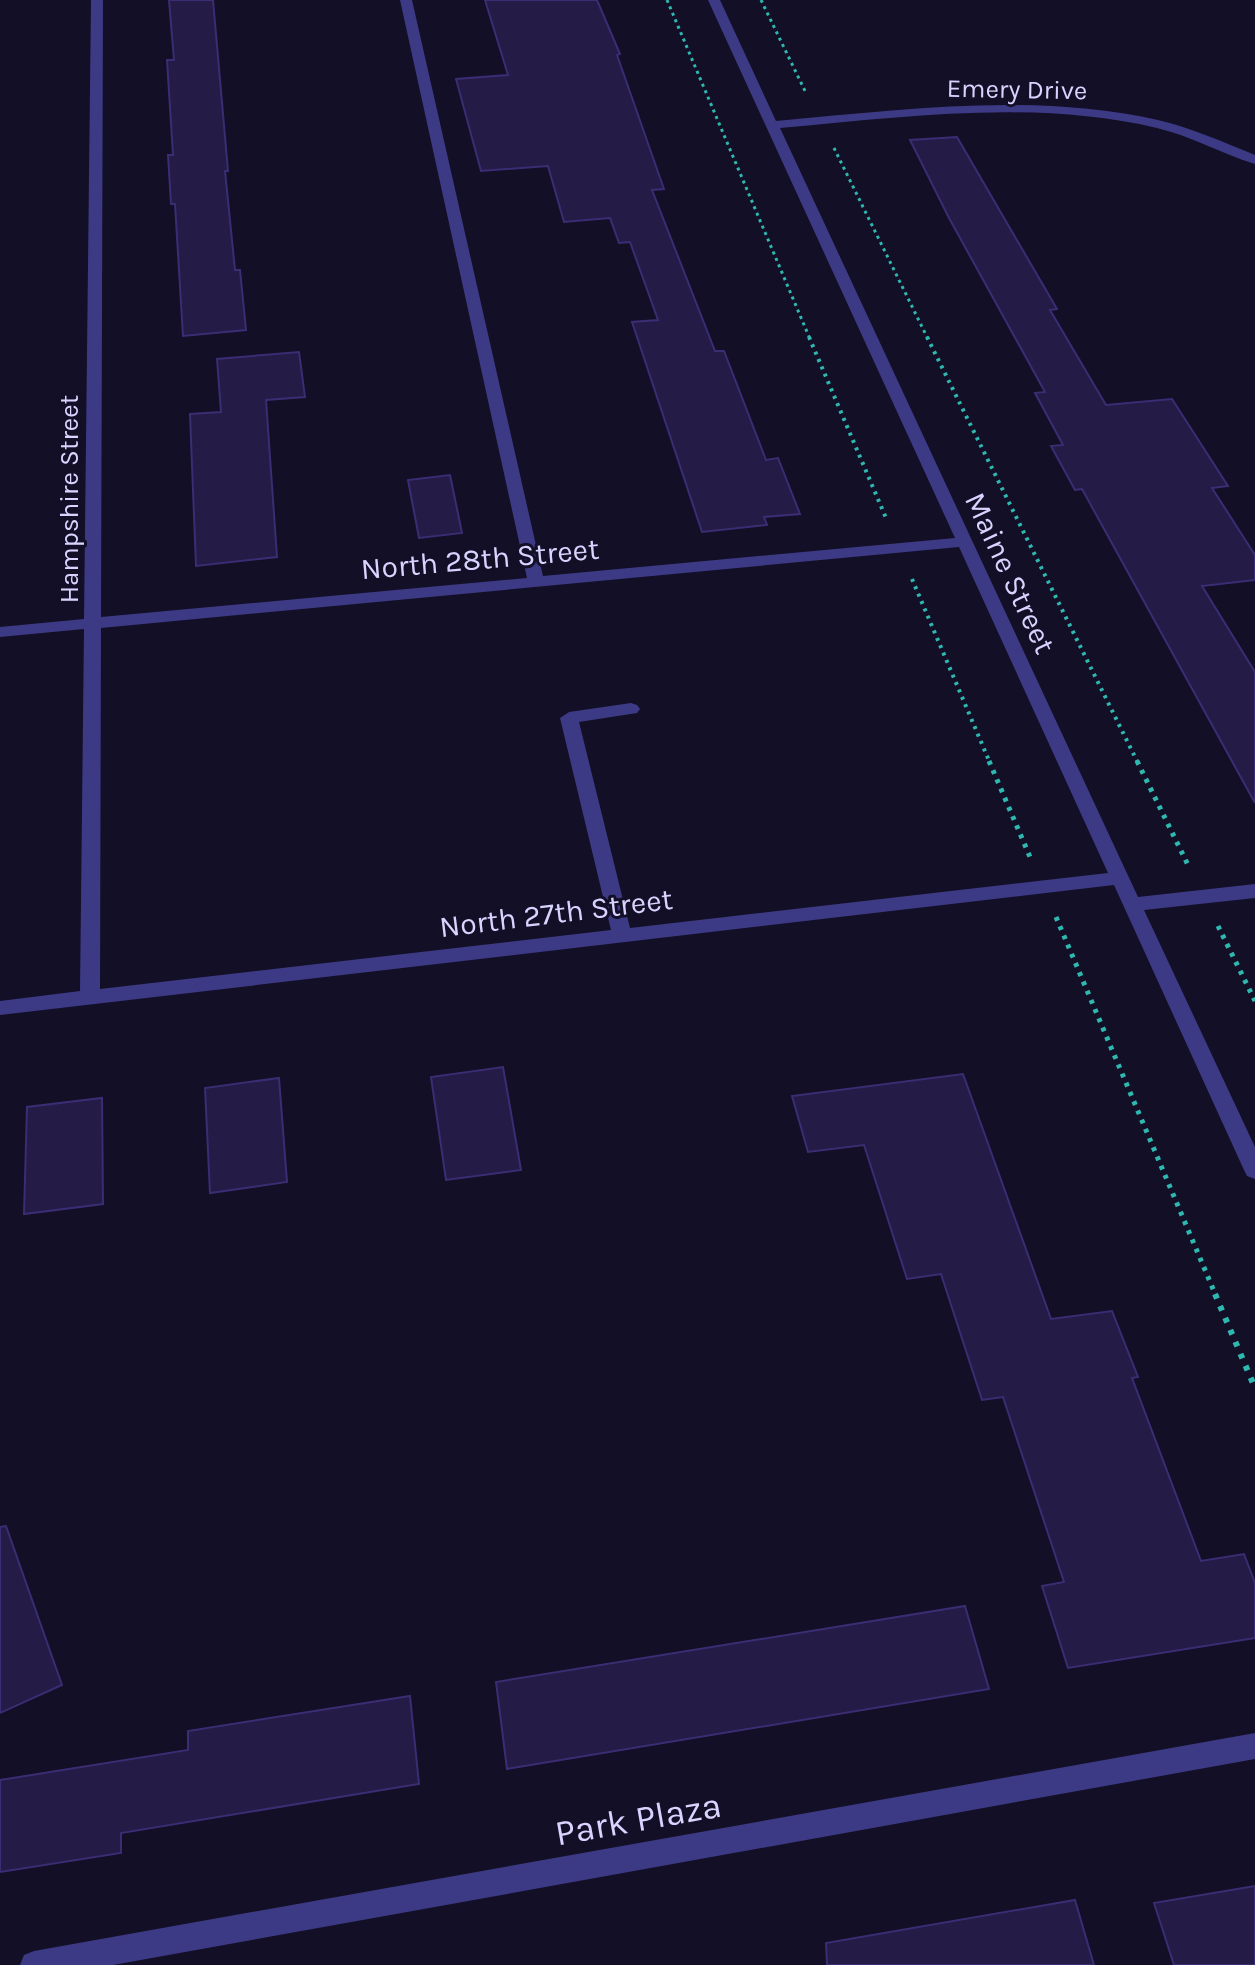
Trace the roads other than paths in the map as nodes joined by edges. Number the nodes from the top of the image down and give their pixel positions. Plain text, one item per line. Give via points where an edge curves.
1 (97, 0) edge
2 (406, 0) edge
3 (714, 0) edge
4 (772, 125) junction
5 (1255, 160) edge
6 (964, 542) junction
7 (536, 582) junction
8 (93, 623) junction
9 (0, 632) edge
10 (631, 709) dead end
11 (1120, 878) junction
12 (1255, 891) edge
13 (1132, 904) junction
14 (622, 936) junction
15 (90, 998) junction
16 (0, 1008) edge
17 (1255, 1170) edge
18 (1255, 1746) edge
19 (34, 1965) edge

1 - 8 street, Hampshire Street
2 - 7 street
3 - 4 street, Maine Street
4 - 5 street, Emery Drive via 990,108 1073,111 1158,125
4 - 6 street, Maine Street
6 - 7 street, North 28th Street
6 - 11 street, Maine Street
7 - 8 street, North 28th Street
8 - 9 street, North 28th Street
8 - 15 street, Hampshire Street
10 - 14 street via 569,718
11 - 13 street, Maine Street
11 - 14 street, North 27th Street
12 - 13 street
13 - 17 street, Maine Street
14 - 15 street, North 27th Street
15 - 16 street, North 27th Street
18 - 19 street, Park Plaza

